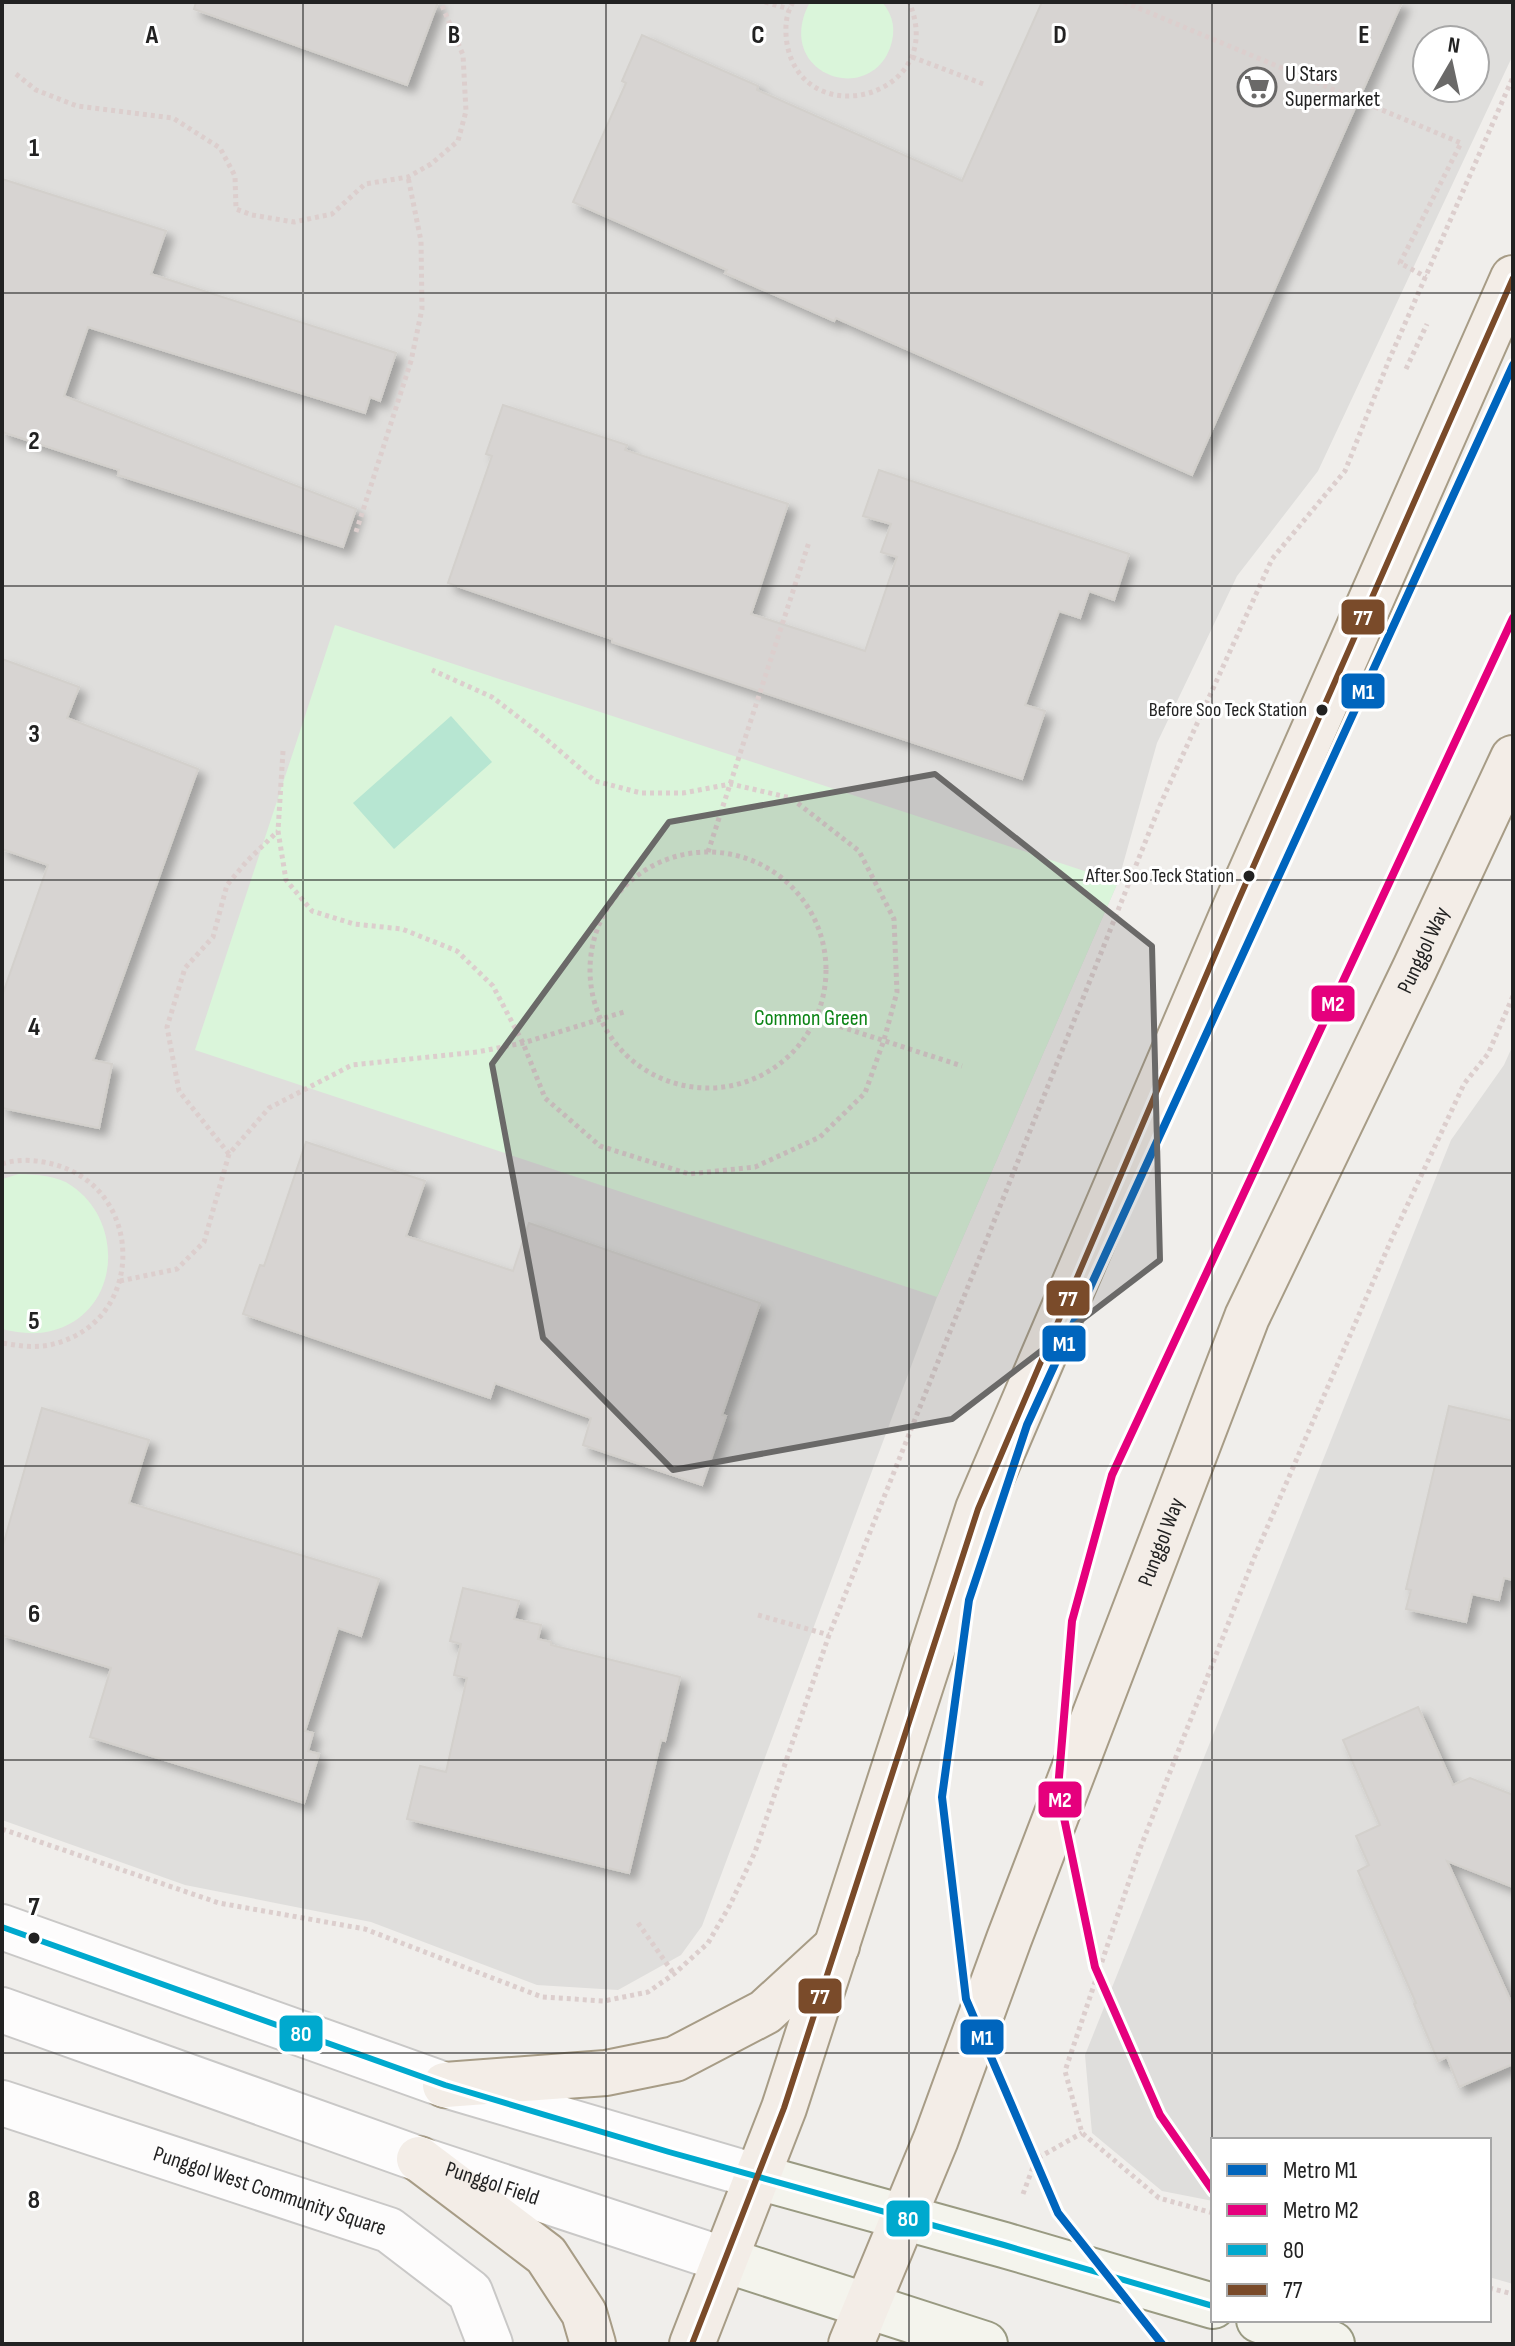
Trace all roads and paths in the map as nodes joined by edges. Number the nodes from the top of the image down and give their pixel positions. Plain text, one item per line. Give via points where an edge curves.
1 (765, 2) edge
2 (793, 2) edge
3 (909, 2) edge
4 (1124, 2) edge
5 (441, 3) edge
6 (789, 9) junction
7 (912, 57) junction
8 (16, 74) dead end
9 (1513, 77) edge
10 (986, 85) dead end
11 (408, 177) junction
12 (1426, 277) junction
13 (1513, 278) edge
14 (356, 532) dead end
15 (809, 542) dead end
16 (432, 670) dead end
17 (283, 751) dead end
18 (1513, 758) edge
19 (731, 784) junction
20 (278, 831) junction
21 (708, 852) junction
22 (1513, 996) edge
23 (627, 1011) dead end
24 (600, 1019) junction
25 (817, 1019) junction
26 (884, 1040) junction
27 (523, 1043) junction
28 (962, 1066) dead end
29 (229, 1154) junction
30 (2, 1164) edge
31 (120, 1281) junction
32 (2, 1343) edge
33 (758, 1615) dead end
34 (829, 1635) junction
35 (2, 1829) edge
36 (638, 1923) dead end
37 (2, 1927) edge
38 (839, 1945) junction
39 (674, 1974) junction
40 (2, 2010) edge
41 (445, 2085) junction
42 (2, 2103) edge
43 (1082, 2133) junction
44 (419, 2159) junction
45 (1036, 2159) dead end
46 (758, 2177) junction
47 (1211, 2212) edge
48 (904, 2217) junction
49 (725, 2260) junction
50 (1491, 2288) edge
51 (1513, 2294) edge
52 (1211, 2305) edge
53 (1265, 2322) edge
54 (859, 2324) edge
55 (490, 2344) edge
56 (593, 2344) edge
57 (692, 2344) edge
58 (985, 2344) edge
59 (1332, 2344) edge

1 - 6 path
2 - 6 path
3 - 7 path via 917,36
4 - 12 path via 1461,143 1400,263
5 - 11 path via 463,55 466,111 458,141
6 - 7 path via 785,32 800,74 838,96 883,89
7 - 10 path
8 - 11 path via 36,90 77,106 173,118 220,148 235,176 236,209 252,215 294,222 332,214 365,184
9 - 12 path
11 - 14 path via 421,241 422,309 411,361
12 - 34 path via 1345,471 1272,559 1160,805
13 - 38 main road via 978,1509
15 - 19 path
16 - 19 path via 492,697 595,781 641,793 683,793
17 - 20 path
18 - 48 main road, Punggol Way via 1247,1317
19 - 21 path
19 - 26 path via 791,798 859,851 894,919 897,992
20 - 27 path via 286,880 312,911 354,924 402,929 457,951 493,986
20 - 29 path via 227,885 213,937 185,968 167,1027 179,1091
21 - 24 path via 670,859 635,877 608,906 593,942 590,981
21 - 25 path via 747,858 782,878 809,906 824,943 827,981
22 - 43 path via 1488,1054 1464,1084 1392,1238 1254,1558 1141,1846 1065,2071
23 - 24 path
24 - 25 path via 622,1051 652,1075 689,1087 728,1087 765,1074 796,1051
24 - 27 path
25 - 26 path
26 - 27 path via 865,1093 820,1137 755,1167 689,1174 600,1146 545,1098
26 - 28 path
27 - 29 path via 352,1065 269,1108
29 - 31 path via 204,1242 177,1269
30 - 31 path via 41,1160 73,1170 98,1190 117,1217 124,1249
31 - 32 path via 105,1310 84,1331 57,1343
33 - 34 path
34 - 39 path via 755,1852 708,1943
35 - 39 path via 219,1903 365,1929 542,1997 604,2001 648,1992
36 - 39 path
37 - 41 street
38 - 41 main road via 765,2012 675,2059 606,2073
38 - 46 main road
40 - 44 street, Punggol Field
41 - 46 street
42 - 55 street, Punggol West Community Square via 389,2230 470,2292
43 - 45 path
43 - 47 path via 1159,2198
44 - 49 street, Punggol Field
44 - 56 main road via 546,2255 584,2313
46 - 48 street
46 - 49 main road
48 - 52 street
48 - 54 main road, Punggol Way
49 - 54 street, Punggol Field
49 - 57 main road
50 - 51 path
53 - 59 street
54 - 58 street, Punggol Field

